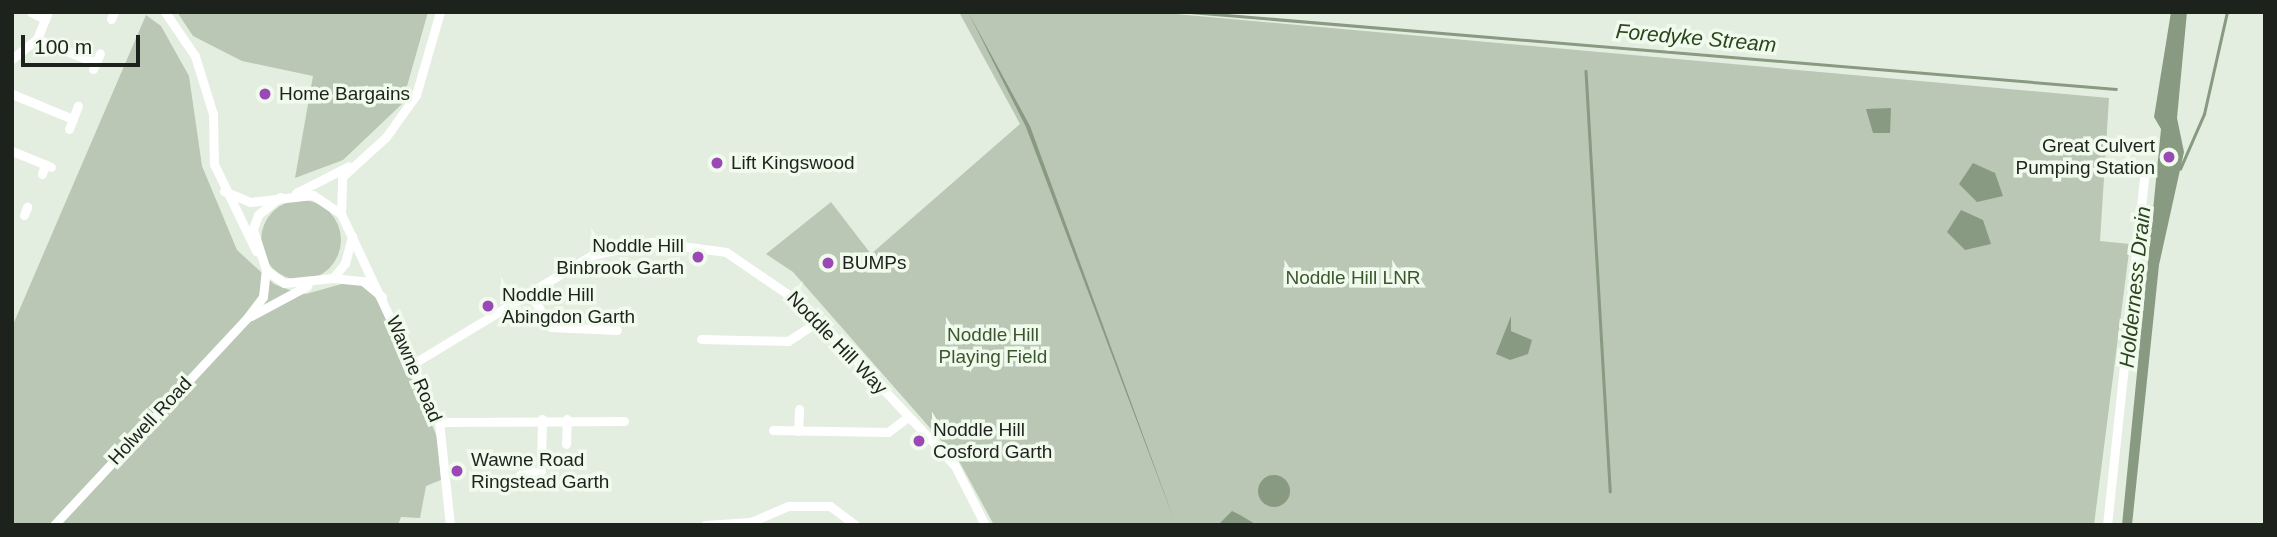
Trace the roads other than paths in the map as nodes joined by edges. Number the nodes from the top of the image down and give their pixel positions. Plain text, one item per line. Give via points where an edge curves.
1 (31, 12) edge
2 (165, 12) edge
3 (440, 12) edge
4 (47, 15) edge
5 (37, 39) junction
6 (100, 52) dead end
7 (12, 59) edge
8 (12, 94) edge
9 (78, 106) dead end
10 (73, 119) junction
11 (69, 129) dead end
12 (12, 151) edge
13 (360, 160) junction
14 (2145, 169) dead end
15 (41, 174) dead end
16 (224, 191) junction
17 (295, 194) junction
18 (280, 197) junction
19 (341, 215) junction
20 (352, 234) junction
21 (256, 251) junction
22 (267, 270) junction
23 (333, 278) junction
24 (308, 285) junction
25 (529, 292) junction
26 (383, 298) junction
27 (247, 318) junction
28 (819, 321) junction
29 (617, 330) dead end
30 (701, 339) dead end
31 (416, 362) junction
32 (799, 409) dead end
33 (908, 417) junction
34 (542, 419) junction
35 (567, 419) junction
36 (624, 421) dead end
37 (439, 422) junction
38 (773, 430) dead end
39 (798, 430) junction
40 (566, 444) dead end
41 (520, 475) dead end
42 (54, 525) edge
43 (450, 525) edge
44 (705, 525) edge
45 (855, 525) edge
46 (985, 525) edge
47 (2107, 525) edge

1 - 4 street
2 - 16 street via 195,56 205,84 214,164
3 - 13 street via 416,95
4 - 5 street
5 - 6 street via 95,66
5 - 7 street
8 - 10 street
9 - 10 street
10 - 11 street
12 - 15 street via 48,166
13 - 17 street
13 - 19 street via 342,177
14 - 47 street
16 - 18 street via 250,202
16 - 21 street
17 - 18 street
17 - 19 street via 328,201
18 - 21 street via 258,215
19 - 20 street
20 - 23 street via 345,263
20 - 26 street, Wawne Road
21 - 22 street
22 - 24 street via 284,283
22 - 27 street, Holwell Road via 263,297
23 - 24 street
23 - 26 street, Wawne Road via 363,281
24 - 27 street, Holwell Road
25 - 28 street, Noddle Hill Way via 592,255 673,243 726,252 768,275
25 - 29 street via 551,327
25 - 31 street, Noddle Hill Way
26 - 31 street, Wawne Road
27 - 42 street, Holwell Road
28 - 30 street via 788,341
28 - 33 street, Noddle Hill Way
31 - 37 street, Wawne Road
32 - 39 street
33 - 39 street via 888,432
33 - 46 street, Noddle Hill Way via 955,466
34 - 35 street
34 - 37 street
34 - 41 street via 541,471
35 - 36 street
35 - 40 street
37 - 43 street, Wawne Road
38 - 39 street
44 - 45 street via 751,522 788,506 830,506

